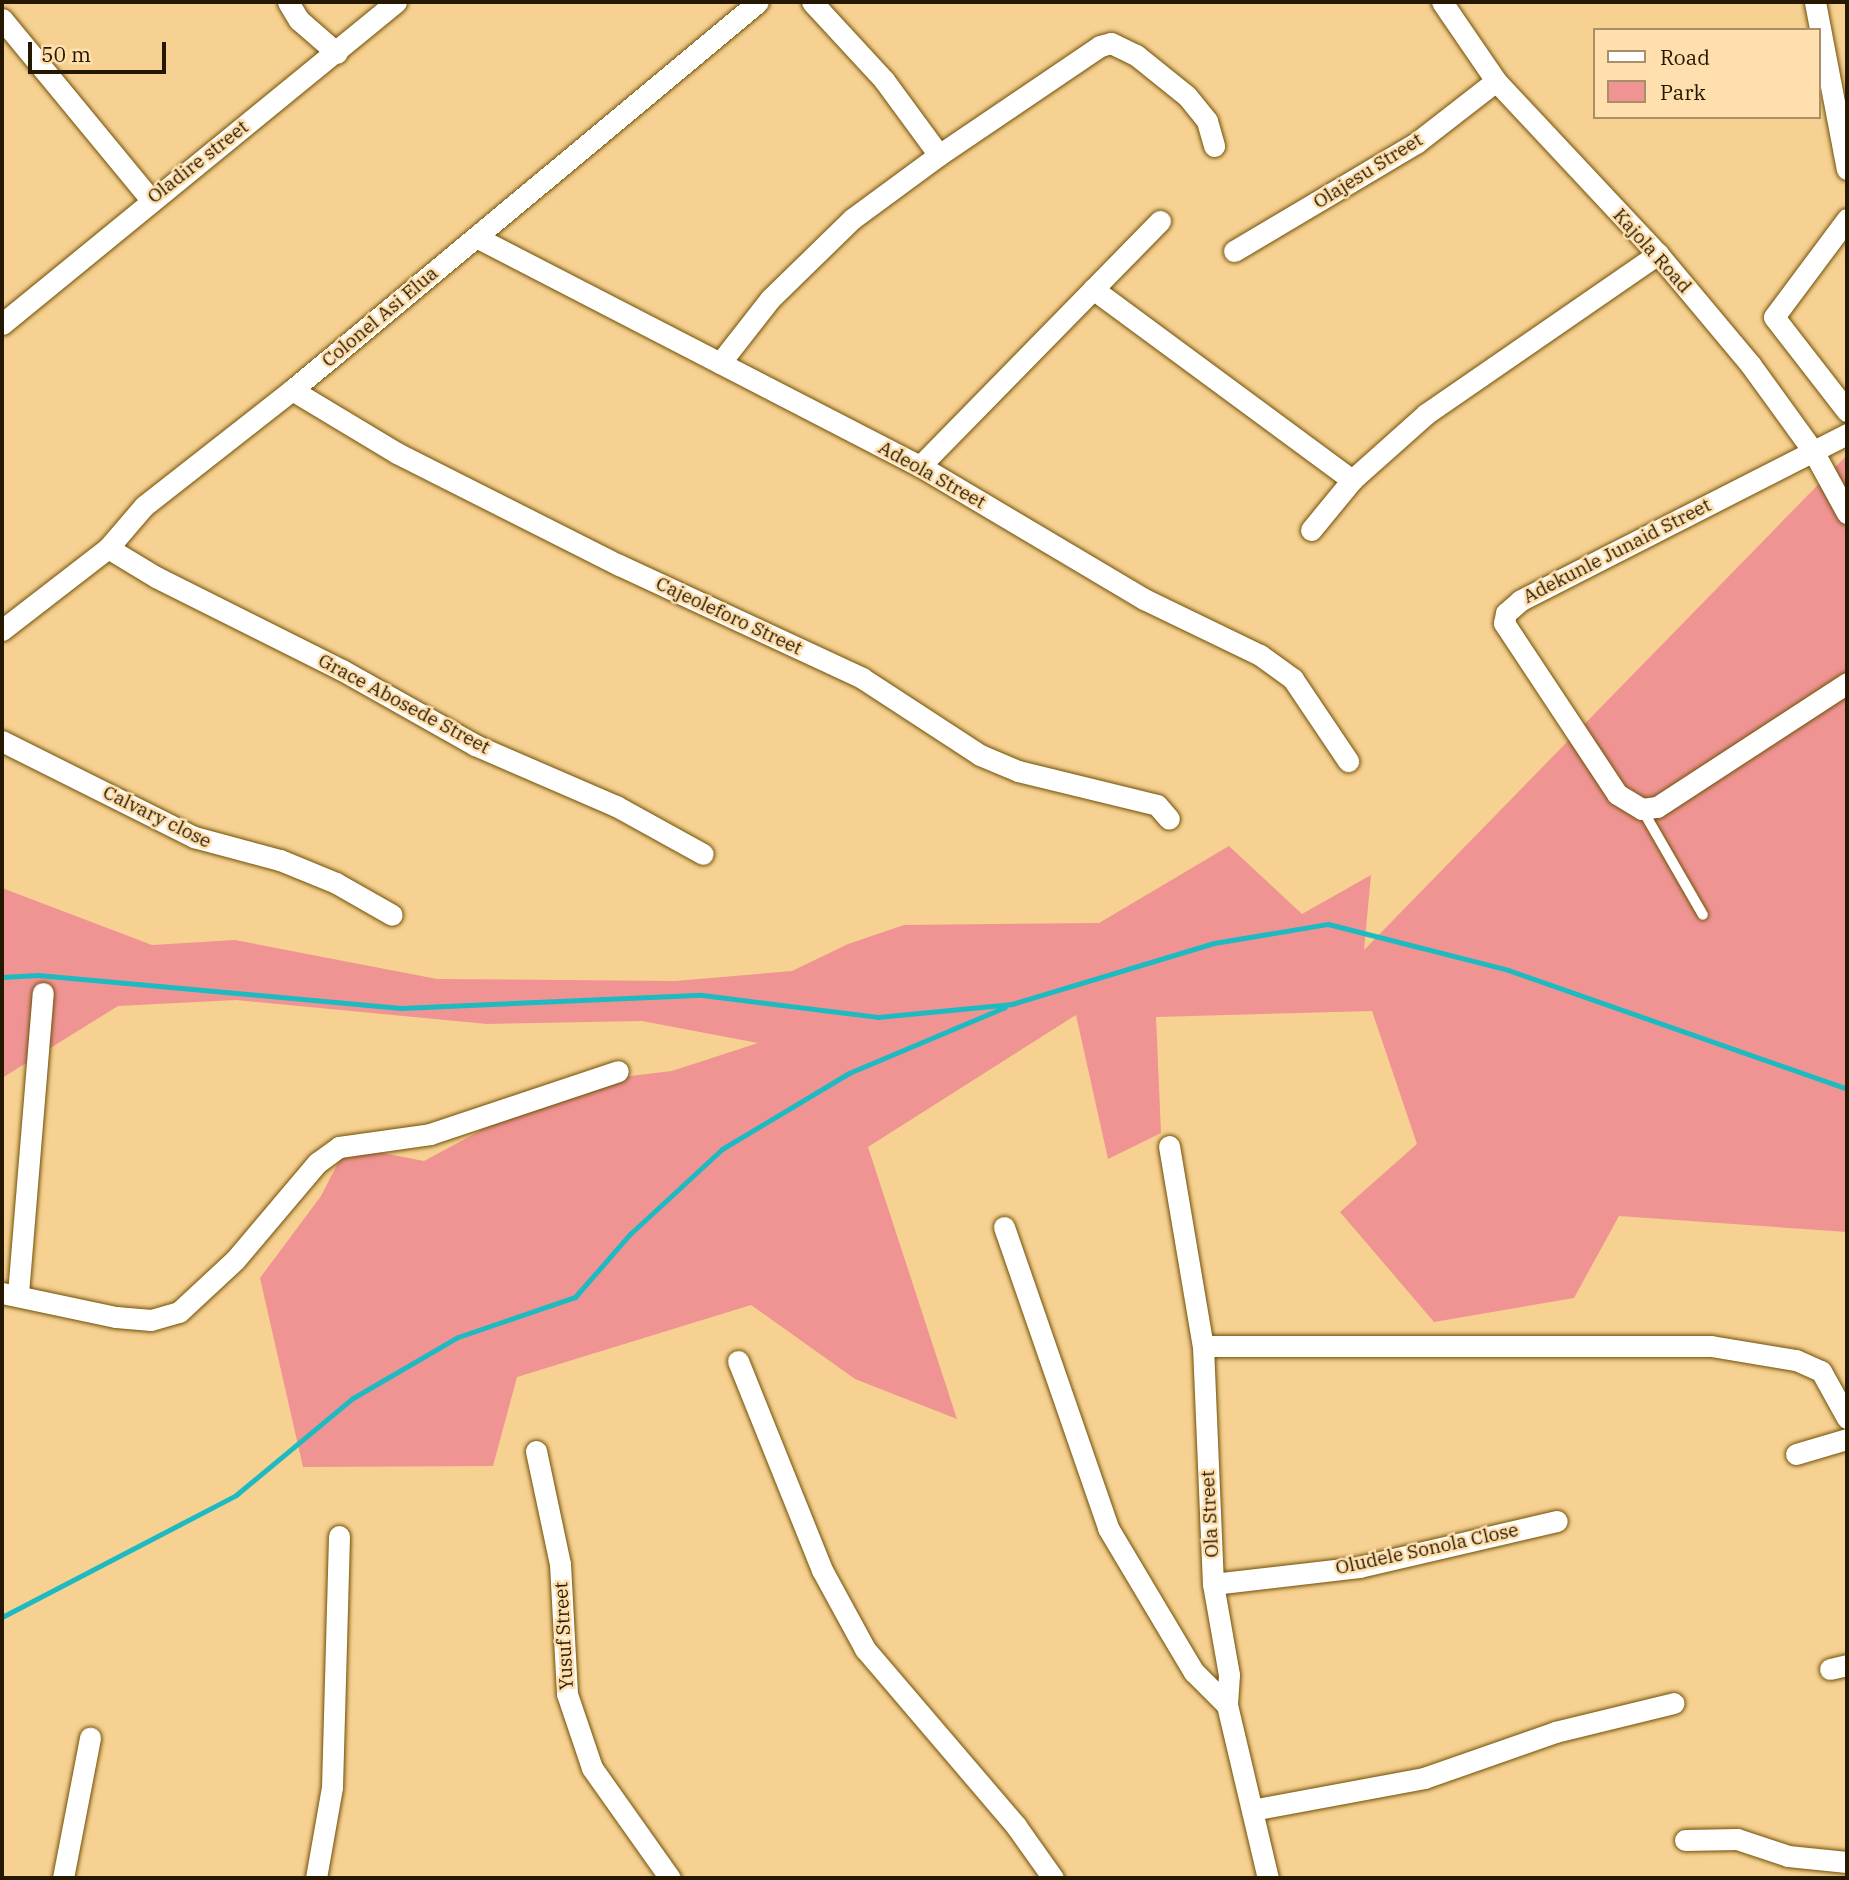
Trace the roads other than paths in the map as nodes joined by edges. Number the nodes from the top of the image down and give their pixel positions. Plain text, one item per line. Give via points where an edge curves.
1 (288, 2) edge
2 (396, 2) edge
3 (758, 2) edge
4 (812, 2) edge
5 (1442, 2) edge
6 (1798, 2) edge
7 (1815, 2) edge
8 (2, 19) edge
9 (1819, 26) joint
10 (1821, 36) edge
11 (337, 53) junction
12 (1496, 81) junction
13 (1214, 146) dead end
14 (939, 155) junction
15 (1847, 169) edge
16 (150, 200) junction
17 (1847, 219) edge
18 (1160, 221) dead end
19 (476, 237) junction
20 (1234, 251) dead end
21 (1658, 254) junction
22 (1093, 289) junction
23 (2, 324) edge
24 (720, 363) junction
25 (292, 390) junction
26 (1847, 411) edge
27 (1847, 434) edge
28 (1813, 451) junction
29 (920, 466) junction
30 (1352, 480) junction
31 (1847, 513) edge
32 (1311, 530) dead end
33 (108, 548) junction
34 (2, 630) edge
35 (1847, 683) edge
36 (2, 740) edge
37 (1348, 761) dead end
38 (1650, 808) junction
39 (1169, 819) dead end
40 (703, 854) dead end
41 (393, 915) dead end
42 (1703, 915) dead end
43 (43, 993) dead end
44 (618, 1071) dead end
45 (1169, 1146) dead end
46 (1004, 1227) dead end
47 (10, 1293) edge
48 (1203, 1346) junction
49 (738, 1361) dead end
50 (1847, 1418) edge
51 (1847, 1439) edge
52 (536, 1451) dead end
53 (1796, 1454) dead end
54 (1557, 1521) dead end
55 (339, 1536) dead end
56 (1213, 1584) junction
57 (1674, 1703) dead end
58 (1227, 1705) junction
59 (90, 1738) dead end
60 (1252, 1810) junction
61 (1685, 1840) dead end
62 (1847, 1862) edge
63 (63, 1878) edge
64 (316, 1878) edge
65 (670, 1878) edge
66 (1053, 1878) edge
67 (1268, 1878) edge

1 - 11 street via 299,20
2 - 11 street, Oladire street
3 - 19 street, Colonel Asi Elua
4 - 14 street via 884,80
5 - 12 street, Kajola Road
6 - 9 street
7 - 9 street
8 - 16 street
10 - 15 street
11 - 16 street, Oladire street
12 - 20 street, Olajesu Street via 1416,143
12 - 21 street, Kajola Road
13 - 14 street via 1207,121 1187,96 1123,46 1111,43
14 - 24 street via 852,219 770,299
16 - 23 street, Oladire street
17 - 26 street via 1773,317
18 - 22 street
19 - 24 street, Adeola Street
19 - 25 street, Colonel Asi Elua
21 - 28 street, Kajola Road via 1750,364
21 - 30 street via 1455,393
22 - 29 street
22 - 30 street
24 - 29 street, Adeola Street
25 - 33 street, Colonel Asi Elua via 144,506
25 - 39 street, Cajeoleforo Street via 397,453 619,565 862,678 980,755 1018,771 1157,805
27 - 28 street
28 - 31 street, Kajola Road
28 - 38 street, Adekunle Junaid Street via 1521,600 1506,613 1504,623 1617,794
29 - 37 street, Adeola Street via 1144,599 1260,655 1293,679
30 - 32 street
33 - 34 street, Colonel Asi Elua
33 - 40 street, Grace Abosede Street via 475,745 616,806
35 - 38 street
36 - 41 street, Calvary close via 194,837 279,860 336,883
38 - 42 lane
43 - 47 street
44 - 47 street via 430,1134 339,1147 317,1163 235,1260 179,1312 151,1320 116,1317
45 - 48 street, Ola Street
46 - 58 street via 1108,1528 1194,1672
48 - 50 street via 1711,1346 1796,1360 1821,1371
48 - 56 street, Ola Street
49 - 66 street via 822,1570 865,1648 1016,1826
51 - 53 street
52 - 65 street, Yusuf Street via 560,1564 566,1694 592,1768
54 - 56 street, Oludele Sonola Close via 1359,1567
55 - 64 street via 332,1787
56 - 58 street, Ola Street via 1229,1675
57 - 60 street via 1555,1732 1424,1778
58 - 60 street, Ola Street
59 - 63 street
60 - 67 street, Ola Street
61 - 62 street via 1737,1839 1788,1856

